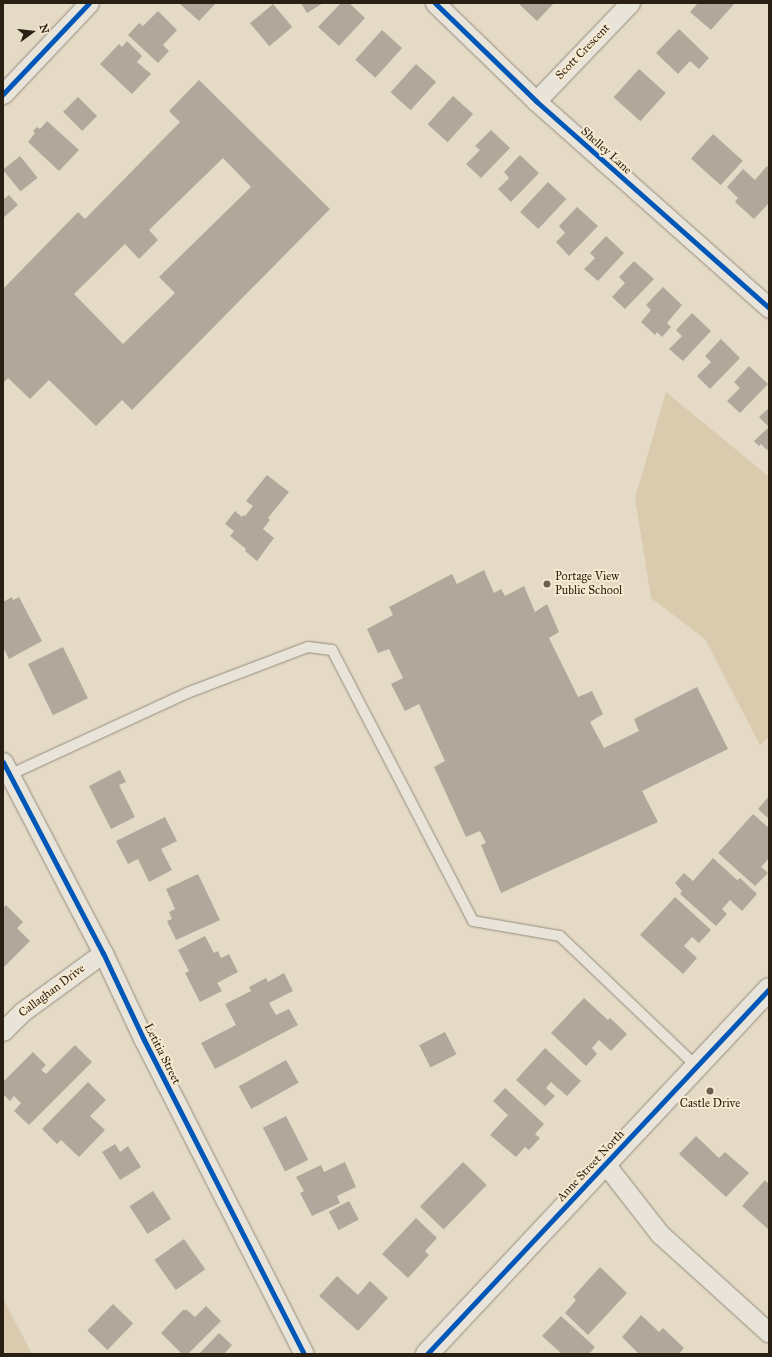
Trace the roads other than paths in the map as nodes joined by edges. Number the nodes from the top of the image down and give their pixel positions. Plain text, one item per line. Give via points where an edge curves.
1 (89, 3) edge
2 (435, 3) edge
3 (630, 3) edge
4 (7, 82) edge
5 (536, 101) junction
6 (769, 308) edge
7 (6, 769) edge
8 (103, 953) junction
9 (769, 990) edge
10 (3, 1031) edge
11 (697, 1067) junction
12 (606, 1165) junction
13 (769, 1333) edge
14 (304, 1354) edge
15 (427, 1354) edge

1 - 4 street
2 - 5 street, Shelley Lane
3 - 5 street, Scott Crescent
5 - 6 street, Shelley Lane
7 - 8 street, Letitia Street
7 - 11 lane via 187,693 308,647 332,650 473,921 560,936
8 - 10 street, Callaghan Drive via 22,1012
8 - 14 street, Letitia Street
9 - 11 street, Anne Street North
11 - 12 street, Anne Street North
12 - 13 street via 660,1234
12 - 15 street, Anne Street North

